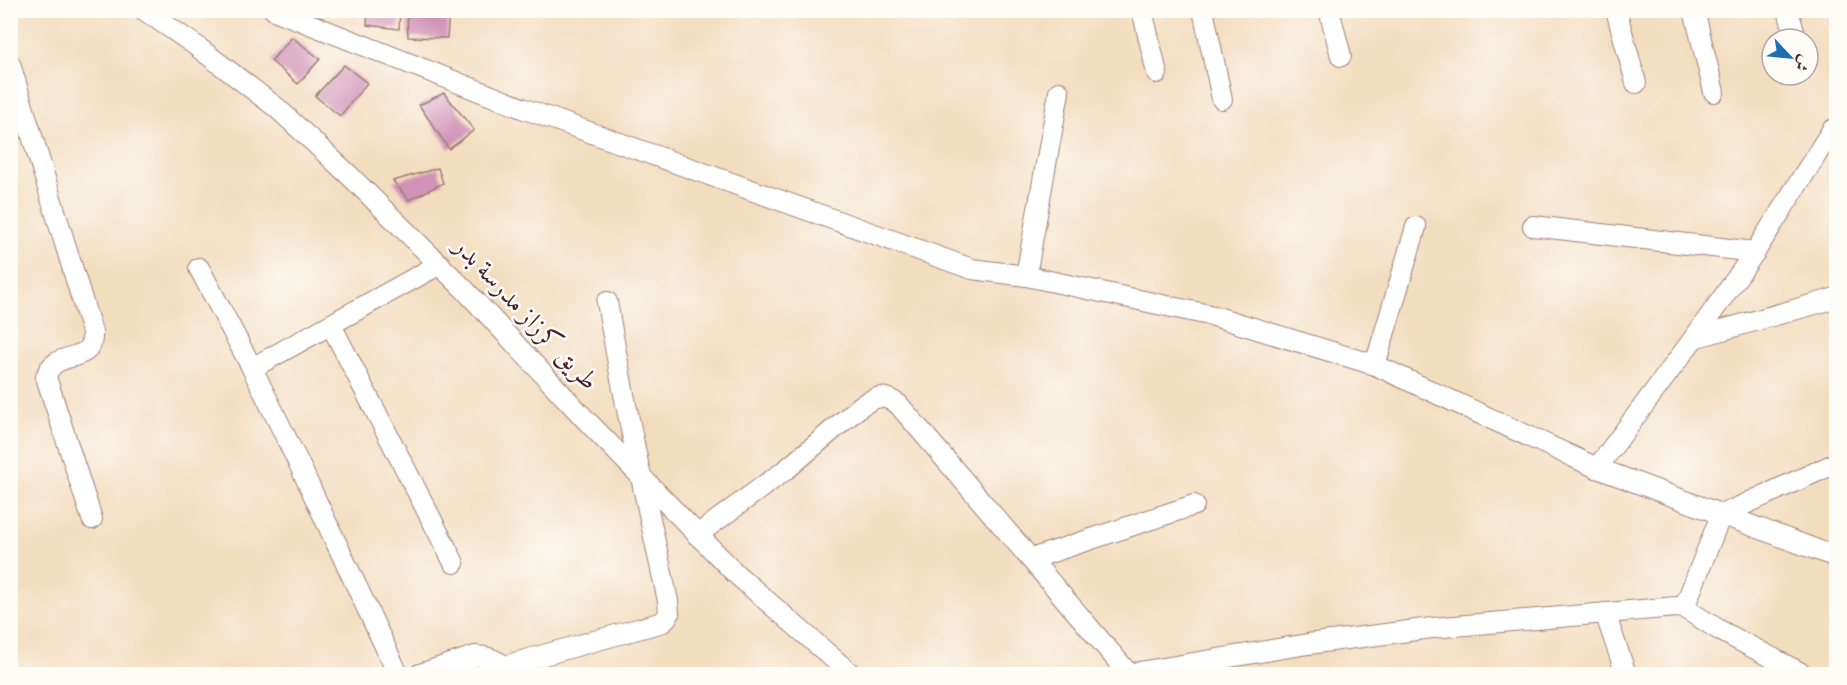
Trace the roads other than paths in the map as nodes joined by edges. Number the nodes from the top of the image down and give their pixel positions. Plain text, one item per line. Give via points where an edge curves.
1 (274, 10) edge
2 (1142, 10) edge
3 (1203, 10) edge
4 (1329, 10) edge
5 (1616, 10) edge
6 (1694, 10) edge
7 (1788, 10) edge
8 (145, 11) edge
9 (1793, 27) edge
10 (1341, 56) dead end
11 (10, 64) edge
12 (1157, 73) dead end
13 (1636, 83) dead end
14 (1059, 92) dead end
15 (1714, 92) dead end
16 (1222, 99) dead end
17 (1832, 130) dead end
18 (1533, 226) dead end
19 (1416, 227) dead end
20 (1755, 252) junction
21 (440, 264) junction
22 (199, 268) dead end
23 (1026, 276) junction
24 (1836, 298) edge
25 (607, 302) dead end
26 (331, 325) junction
27 (1695, 338) junction
28 (1375, 365) junction
29 (252, 369) junction
30 (1836, 463) edge
31 (1597, 468) junction
32 (640, 476) junction
33 (1194, 504) dead end
34 (1721, 515) junction
35 (93, 519) dead end
36 (697, 535) junction
37 (1836, 557) edge
38 (1031, 559) junction
39 (454, 563) dead end
40 (1684, 608) junction
41 (1605, 613) junction
42 (505, 670) edge
43 (1158, 672) edge
44 (1128, 674) edge
45 (398, 675) edge
46 (420, 675) edge
47 (851, 675) edge
48 (1626, 675) edge
49 (1803, 675) edge

1 - 23 street via 522,108 797,207 972,268
2 - 12 street
3 - 16 street
4 - 10 street
5 - 13 street
6 - 15 street
7 - 9 street
8 - 21 street, طريق كرزاز مدرسة بدر via 277,108
11 - 35 street via 92,332 93,342 88,350 53,364 46,377
14 - 23 street
17 - 20 street
18 - 20 street
19 - 28 street
20 - 27 street
21 - 26 street
21 - 32 street, طريق كرزاز مدرسة بدر
22 - 29 street
23 - 28 street via 1214,316
24 - 27 street
25 - 32 street
26 - 29 street
26 - 39 street
27 - 31 street
28 - 31 street
29 - 45 street
30 - 34 street
31 - 34 street
32 - 36 street, طريق كرزاز مدرسة بدر
32 - 42 street via 669,614 663,622
33 - 38 street
34 - 37 street
34 - 40 street
36 - 38 street via 788,468 862,405 884,396 898,404
36 - 47 street, طريق كرزاز مدرسة بدر
38 - 44 street
40 - 41 street
40 - 49 street
41 - 43 street via 1432,628 1308,644
41 - 48 street
42 - 46 street via 491,658 475,656
43 - 44 street

